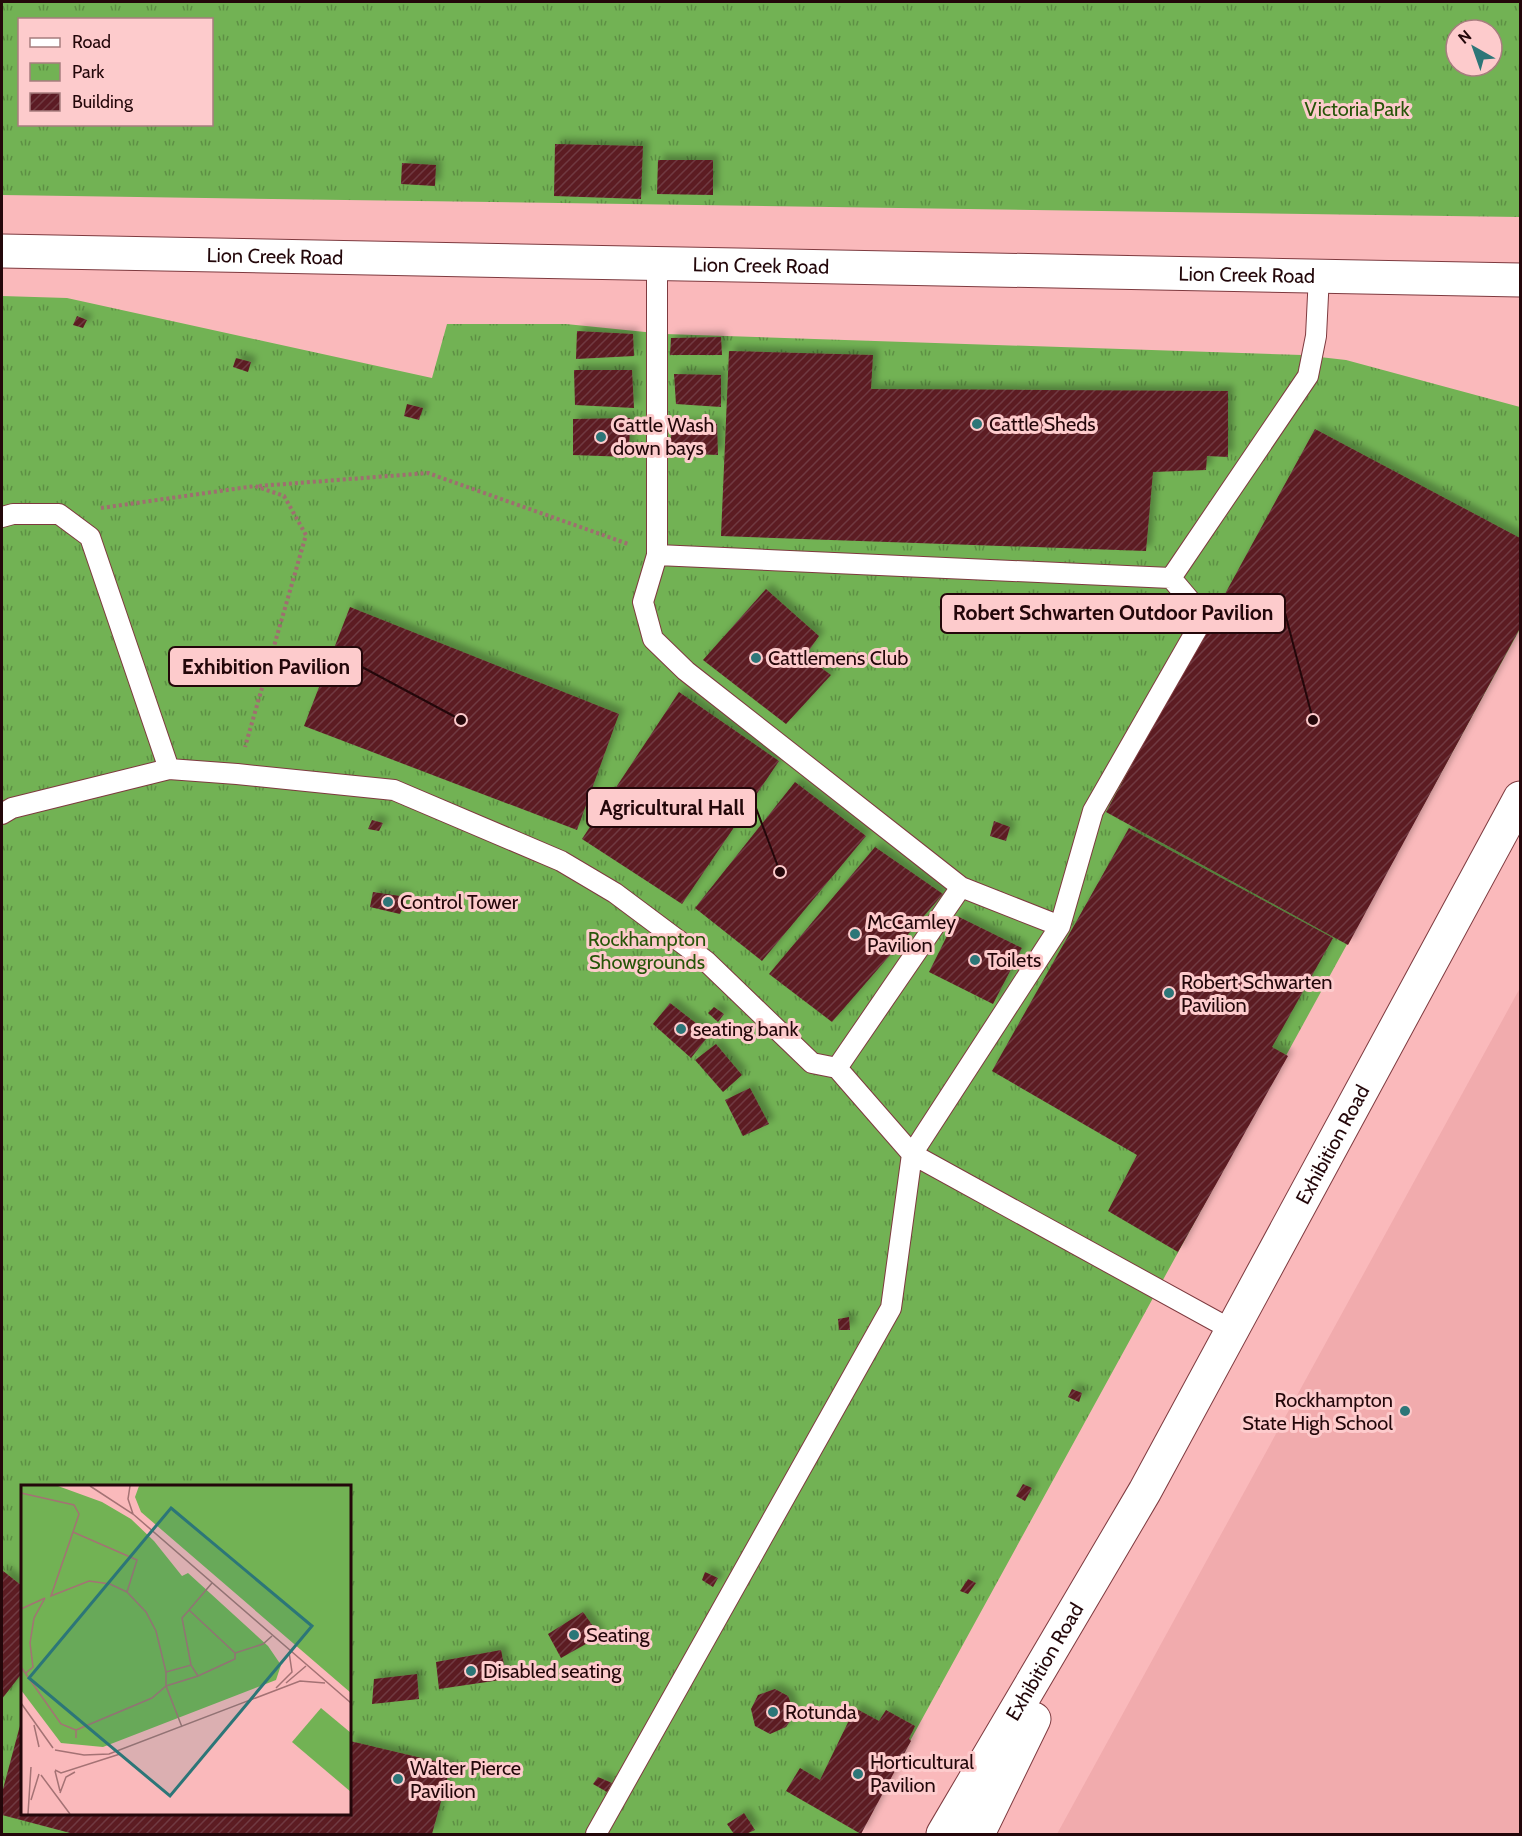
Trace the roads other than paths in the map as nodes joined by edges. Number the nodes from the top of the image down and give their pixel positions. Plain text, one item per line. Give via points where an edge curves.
1 (2, 251) edge
2 (657, 263) junction
3 (1319, 275) junction
4 (1505, 279) edge
5 (1521, 292) edge
6 (2, 518) edge
7 (657, 555) junction
8 (1171, 578) junction
9 (170, 769) junction
10 (1521, 798) edge
11 (2, 814) edge
12 (961, 887) junction
13 (1060, 926) junction
14 (837, 1068) junction
15 (912, 1154) junction
16 (1232, 1330) junction
17 (1145, 1491) junction
18 (596, 1834) edge
19 (943, 1834) edge
20 (978, 1834) edge

1 - 2 street, Lion Creek Road
2 - 3 street, Lion Creek Road
2 - 7 lane
3 - 4 street, Lion Creek Road
3 - 8 lane via 1316,336 1308,376
4 - 5 street
6 - 9 lane via 13,514 59,514 90,537
7 - 8 lane
7 - 12 lane via 643,602 653,639 686,671
8 - 13 lane via 1204,617 1093,811
9 - 11 lane via 12,808
9 - 14 lane via 394,790 561,861 615,893 706,961 812,1063
10 - 16 street, Exhibition Road
12 - 13 lane
12 - 14 lane
13 - 15 lane
14 - 15 lane
15 - 16 lane
15 - 18 lane via 891,1308
16 - 17 street, Exhibition Road
17 - 19 street, Exhibition Road
17 - 20 street, Exhibition Road

